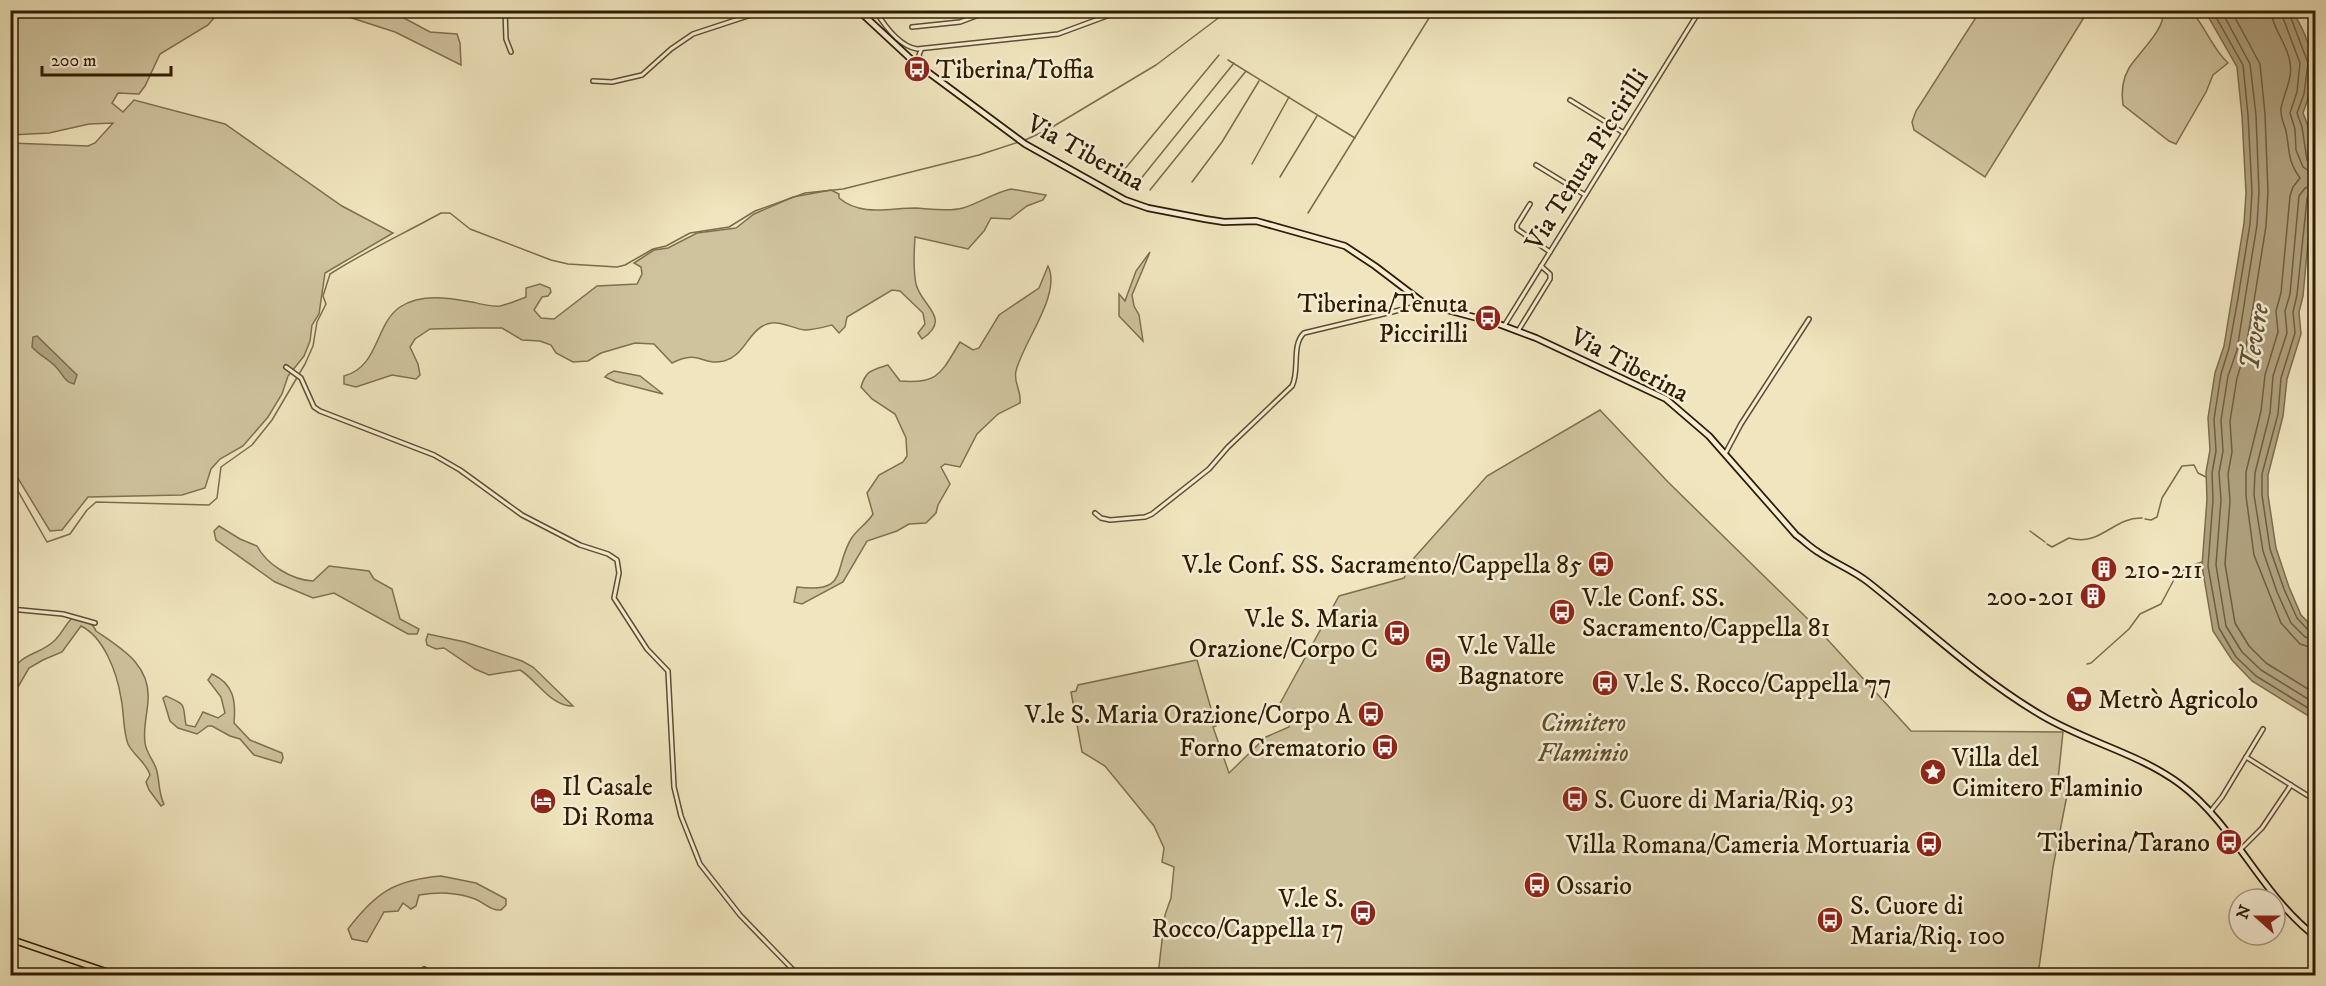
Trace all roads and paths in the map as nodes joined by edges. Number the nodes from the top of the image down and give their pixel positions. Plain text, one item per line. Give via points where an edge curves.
1 (505, 10) edge
2 (766, 10) edge
3 (858, 10) edge
4 (875, 10) edge
5 (1123, 10) edge
6 (1700, 10) edge
7 (990, 11) edge
8 (912, 27) dead end
9 (923, 49) junction
10 (511, 52) dead end
11 (919, 56) junction
12 (913, 61) junction
13 (923, 69) junction
14 (593, 81) dead end
15 (1570, 100) dead end
16 (1623, 133) junction
17 (1536, 165) dead end
18 (1585, 195) junction
19 (1530, 204) dead end
20 (1550, 252) junction
21 (1541, 266) junction
22 (1425, 304) junction
23 (1809, 318) dead end
24 (1504, 326) junction
25 (1518, 331) junction
26 (286, 367) dead end
27 (1725, 454) junction
28 (1095, 513) dead end
29 (10, 609) edge
30 (95, 623) dead end
31 (2263, 729) dead end
32 (2246, 757) junction
33 (2291, 786) junction
34 (2316, 795) edge
35 (2210, 812) junction
36 (2240, 850) junction
37 (2316, 937) edge
38 (10, 939) edge
39 (424, 969) dead end
40 (119, 975) edge
41 (423, 975) edge
42 (799, 975) edge

1 - 10 street via 506,39
2 - 14 street via 693,34 642,75 612,82
3 - 12 main road, Via Tiberina
4 - 9 street via 906,46
5 - 9 street via 1058,34
6 - 16 street, Via Tenuta Piccirilli
7 - 8 street via 960,22
9 - 11 street
11 - 12 street
11 - 13 street
12 - 13 main road, Via Tiberina
13 - 22 main road, Via Tiberina via 1025,144 1125,200 1224,222 1256,222 1346,246
15 - 16 street
16 - 18 street, Via Tenuta Piccirilli
17 - 18 street
18 - 20 street, Via Tenuta Piccirilli
19 - 20 street via 1517,230
20 - 21 street, Via Tenuta Piccirilli
21 - 24 street, Via Tenuta Piccirilli
21 - 25 street via 1550,279
22 - 24 main road, Via Tiberina
22 - 28 street via 1304,333 1298,343 1292,386 1202,475 1148,516 1110,520
23 - 27 street
24 - 25 main road, Via Tiberina
25 - 27 main road, Via Tiberina via 1666,399
26 - 42 street via 301,378 314,407 320,411 434,455 522,515 617,560 619,573 614,598 647,649 668,671 674,787 700,864 740,915
27 - 35 main road, Via Tiberina via 1796,535 1863,578 1996,685 2052,721 2156,769
29 - 30 street via 63,614
31 - 32 street
32 - 33 street
32 - 35 street
33 - 34 street via 2311,798
33 - 36 street via 2266,823
35 - 36 main road, Via Tiberina
36 - 37 main road, Via Tiberina via 2288,911
38 - 40 main road
39 - 41 street

